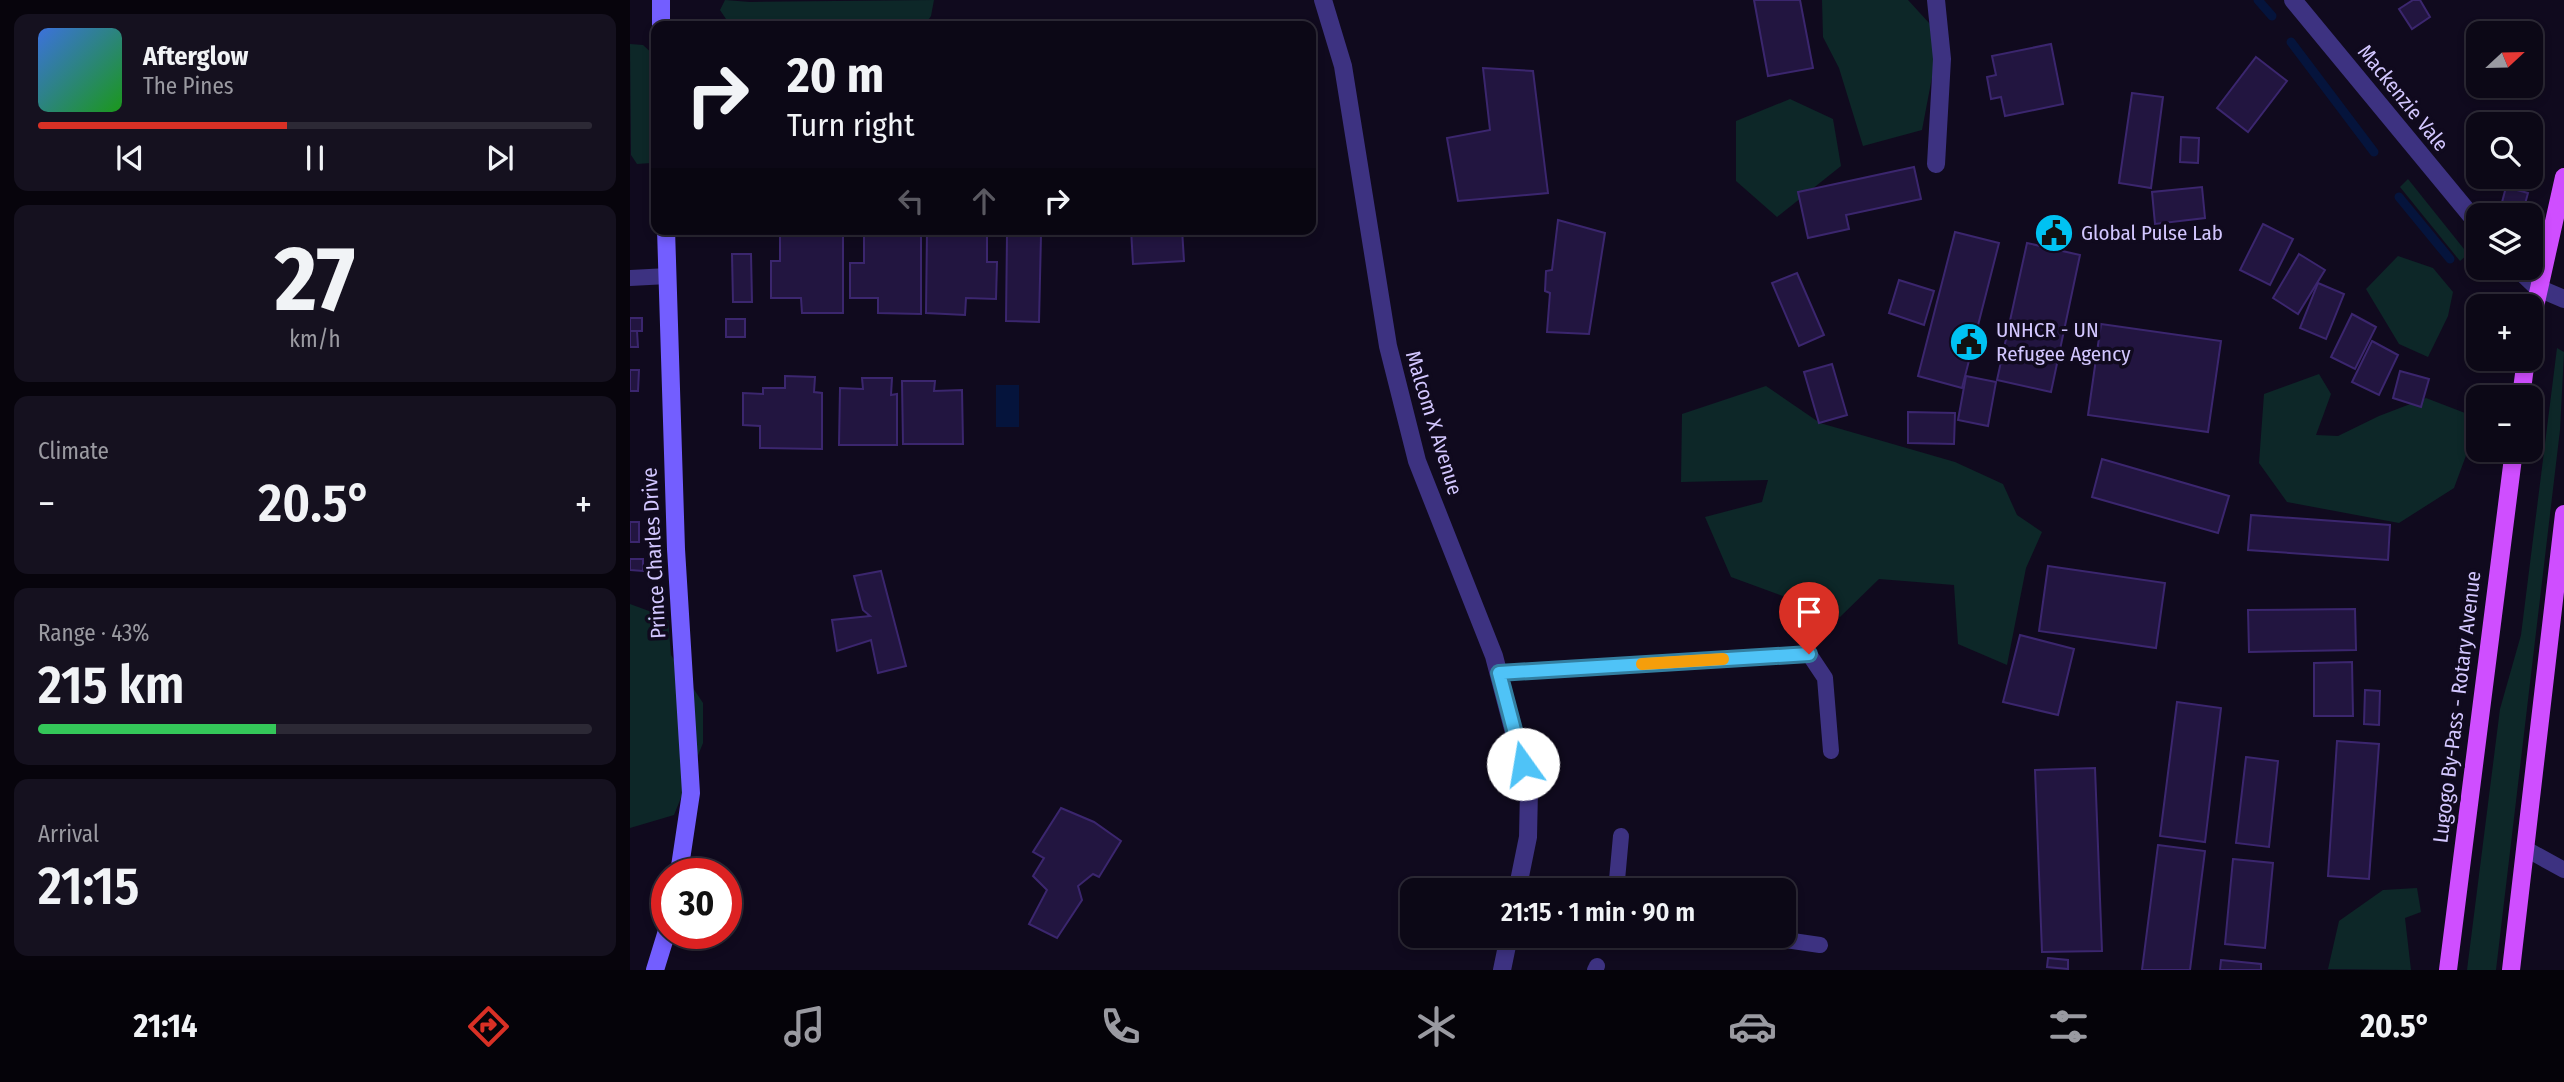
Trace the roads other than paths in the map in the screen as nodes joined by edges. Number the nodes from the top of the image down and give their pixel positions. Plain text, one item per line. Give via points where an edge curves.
1 (661, 0) edge
2 (1323, 0) edge
3 (1936, 0) edge
4 (2293, 0) edge
5 (661, 21) edge
6 (1936, 164) dead end
7 (2564, 177) edge
8 (2466, 209) edge
9 (666, 235) edge
10 (668, 276) junction
11 (630, 278) edge
12 (2530, 280) edge
13 (2538, 288) junction
14 (2537, 294) edge
15 (2564, 299) edge
16 (2512, 462) edge
17 (2564, 514) edge
18 (1499, 673) junction
19 (1831, 751) dead end
20 (1621, 836) dead end
21 (2526, 849) junction
22 (681, 858) edge
23 (2564, 870) edge
24 (1520, 878) edge
25 (1617, 878) edge
26 (1796, 942) edge
27 (1820, 945) dead end
28 (1506, 948) edge
29 (661, 949) edge
30 (655, 970) edge
31 (1502, 970) edge
32 (2448, 970) edge
33 (2511, 970) edge

1 - 5 street
2 - 18 street, Malcom X Avenue via 1343,66 1388,346 1417,461
3 - 6 street via 1942,59
4 - 8 street, Mackenzie Vale
7 - 13 main road
9 - 10 street, Prince Charles Drive
10 - 11 lane
10 - 22 street, Prince Charles Drive via 674,522 691,793
12 - 13 street
13 - 14 main road
13 - 15 street
16 - 32 main road, Lugogo By-Pass - Rotary Avenue
17 - 21 main road
18 - 19 lane via 1809,654 1825,677
18 - 24 street, Malcom X Avenue via 1529,790 1528,837
20 - 25 lane
21 - 23 lane
21 - 33 main road
26 - 27 lane
28 - 31 street
29 - 30 street

